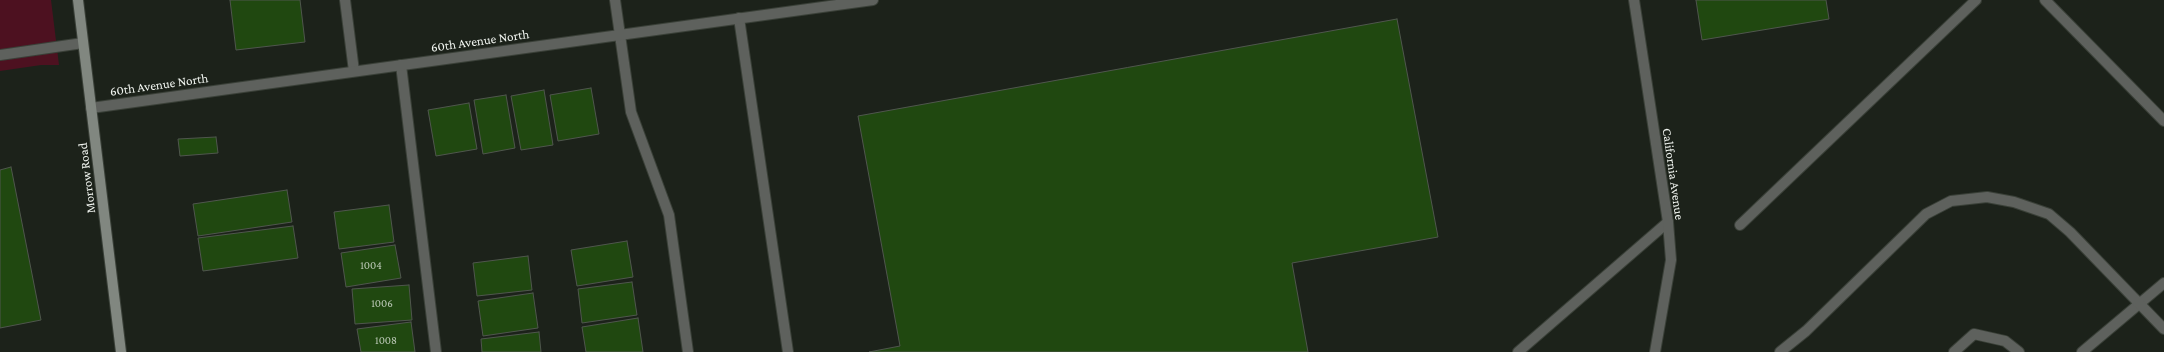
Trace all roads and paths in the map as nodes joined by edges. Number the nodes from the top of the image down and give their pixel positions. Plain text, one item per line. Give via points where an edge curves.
1 (78, 0) edge
2 (345, 0) edge
3 (615, 0) edge
4 (873, 0) edge
5 (1634, 0) edge
6 (1976, 0) edge
7 (2045, 0) edge
8 (855, 1) edge
9 (739, 18) junction
10 (620, 35) junction
11 (84, 42) junction
12 (0, 55) edge
13 (401, 64) junction
14 (354, 71) junction
15 (91, 108) junction
16 (2164, 121) edge
17 (1668, 222) junction
18 (1740, 225) dead end
19 (2164, 282) edge
20 (2141, 303) junction
21 (2164, 329) edge
22 (121, 352) edge
23 (436, 352) edge
24 (688, 352) edge
25 (788, 352) edge
26 (1518, 352) edge
27 (1655, 352) edge
28 (1780, 352) edge
29 (1954, 352) edge
30 (2018, 352) edge
31 (2082, 352) edge

1 - 11 street, Morrow Road
2 - 14 street
3 - 10 street
4 - 8 street, 60th Avenue North
5 - 17 street, California Avenue
6 - 18 street
7 - 16 street
8 - 9 street, 60th Avenue North
9 - 10 street, 60th Avenue North
9 - 25 street
10 - 13 street, 60th Avenue North
10 - 24 street via 631,112 669,216
11 - 12 street
11 - 15 street, Morrow Road
13 - 14 street, 60th Avenue North
13 - 23 street
14 - 15 street, 60th Avenue North
15 - 22 street, Morrow Road
17 - 26 street
17 - 27 street, California Avenue via 1671,260
19 - 20 street
20 - 21 street
20 - 28 street via 2049,214 2014,202 1987,197 1951,201 1926,214 1806,332
20 - 31 street
29 - 30 street via 1974,334 2005,341

